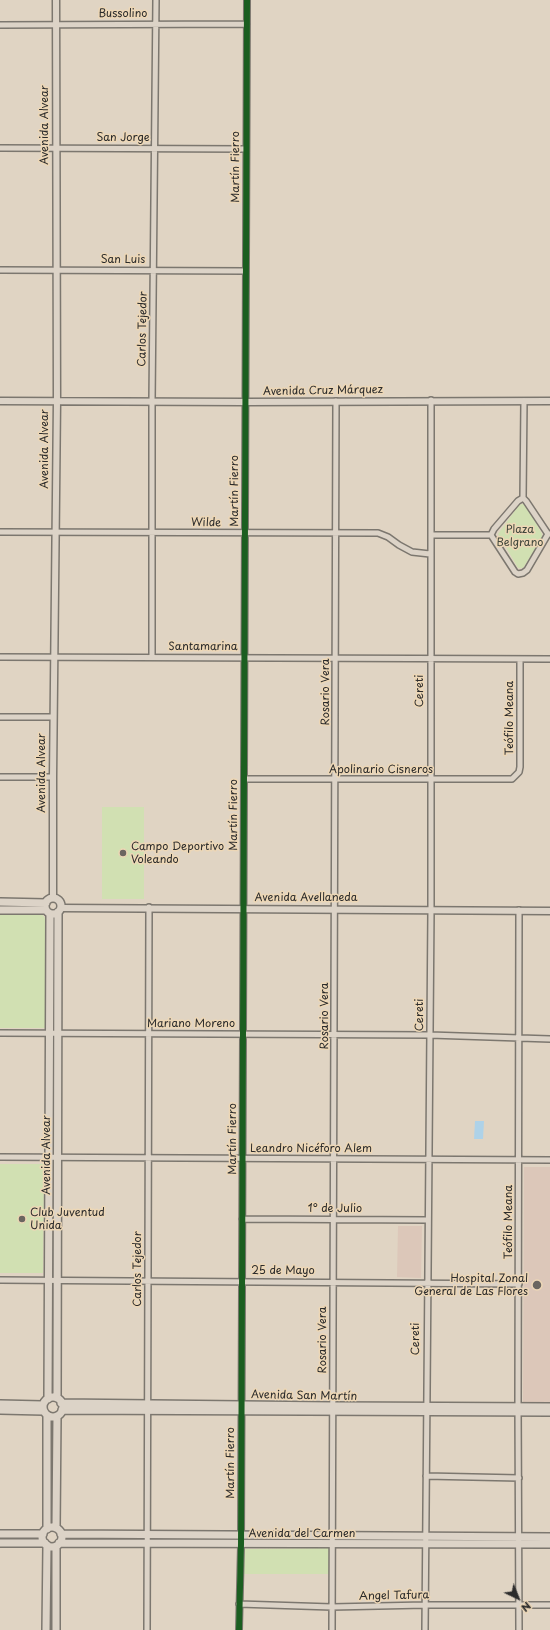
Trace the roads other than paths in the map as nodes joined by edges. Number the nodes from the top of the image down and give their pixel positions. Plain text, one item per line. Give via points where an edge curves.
1 (56, 0) edge
2 (156, 0) edge
3 (247, 0) edge
4 (155, 24) junction
5 (247, 24) junction
6 (0, 25) edge
7 (56, 25) junction
8 (0, 148) edge
9 (56, 148) junction
10 (154, 148) junction
11 (246, 148) junction
12 (0, 270) edge
13 (153, 270) junction
14 (56, 271) junction
15 (246, 271) junction
16 (431, 400) junction
17 (0, 401) edge
18 (56, 401) junction
19 (152, 401) junction
20 (336, 401) junction
21 (524, 401) junction
22 (550, 401) edge
23 (246, 402) junction
24 (522, 498) junction
25 (0, 532) edge
26 (56, 532) junction
27 (152, 532) junction
28 (337, 532) junction
29 (245, 533) junction
30 (431, 534) junction
31 (549, 534) edge
32 (491, 535) junction
33 (430, 554) junction
34 (0, 657) edge
35 (54, 657) junction
36 (152, 657) junction
37 (244, 658) junction
38 (337, 658) junction
39 (430, 658) junction
40 (520, 659) junction
41 (550, 659) edge
42 (0, 717) edge
43 (53, 717) junction
44 (516, 776) joint
45 (0, 777) edge
46 (53, 777) junction
47 (244, 779) junction
48 (336, 779) junction
49 (430, 780) junction
50 (53, 898) junction
51 (0, 902) edge
52 (149, 907) junction
53 (47, 909) junction
54 (244, 909) junction
55 (335, 909) junction
56 (0, 910) edge
57 (60, 910) junction
58 (430, 910) junction
59 (519, 910) junction
60 (550, 911) edge
61 (0, 1033) edge
62 (50, 1033) junction
63 (59, 1033) junction
64 (149, 1033) junction
65 (243, 1034) junction
66 (335, 1034) junction
67 (430, 1035) junction
68 (519, 1038) junction
69 (550, 1039) edge
70 (0, 1157) edge
71 (49, 1157) junction
72 (58, 1157) junction
73 (148, 1158) junction
74 (242, 1158) junction
75 (334, 1159) junction
76 (429, 1160) junction
77 (519, 1160) junction
78 (550, 1160) edge
79 (242, 1219) junction
80 (334, 1219) junction
81 (428, 1220) junction
82 (0, 1280) edge
83 (48, 1280) junction
84 (58, 1280) junction
85 (148, 1280) junction
86 (242, 1281) junction
87 (334, 1281) junction
88 (427, 1282) junction
89 (519, 1284) junction
90 (0, 1404) edge
91 (45, 1407) junction
92 (59, 1407) junction
93 (147, 1407) junction
94 (550, 1407) edge
95 (242, 1408) junction
96 (333, 1409) junction
97 (426, 1409) junction
98 (518, 1409) junction
99 (0, 1410) edge
100 (550, 1412) edge
101 (426, 1476) junction
102 (519, 1478) junction
103 (59, 1531) junction
104 (45, 1532) junction
105 (0, 1534) edge
106 (147, 1535) junction
107 (241, 1535) junction
108 (332, 1535) junction
109 (425, 1536) junction
110 (550, 1537) edge
111 (519, 1540) junction
112 (0, 1543) edge
113 (148, 1543) junction
114 (46, 1544) junction
115 (241, 1544) junction
116 (332, 1544) junction
117 (425, 1544) junction
118 (550, 1544) edge
119 (58, 1545) junction
120 (239, 1604) junction
121 (425, 1605) junction
122 (519, 1605) junction
123 (550, 1605) edge
124 (332, 1607) junction
125 (46, 1630) edge
126 (56, 1630) edge
127 (147, 1630) edge
128 (239, 1630) edge
129 (332, 1630) edge
130 (425, 1630) edge
131 (519, 1630) edge

1 - 7 street, Avenida Alvear
2 - 4 street, Carlos Tejedor
3 - 5 street, Martín Fierro
4 - 5 street, Bussolino
4 - 7 street, Bussolino
4 - 10 street, Carlos Tejedor
5 - 11 street, Martín Fierro
6 - 7 street, Bussolino
7 - 9 street, Avenida Alvear
8 - 9 street, San Jorge
9 - 10 street, San Jorge
9 - 14 street, Avenida Alvear
10 - 11 street, San Jorge
10 - 13 street, Carlos Tejedor
11 - 15 street, Martín Fierro
12 - 14 street, San Luis
13 - 14 street, San Luis
13 - 15 street, San Luis
13 - 19 street, Carlos Tejedor
14 - 18 street, Avenida Alvear
15 - 23 street, Martín Fierro
16 - 20 street, Avenida Cruz Márquez
16 - 21 street, Avenida Cruz Márquez
16 - 30 street, Cereti
17 - 18 street, Avenida Cruz Márquez
18 - 19 street, Avenida Cruz Márquez
18 - 26 street, Avenida Alvear
19 - 23 street, Avenida Cruz Márquez
19 - 27 street, Carlos Tejedor
20 - 23 street, Avenida Cruz Márquez
20 - 28 street, Rosario Vera
21 - 22 street, Avenida Cruz Márquez
21 - 24 street
23 - 29 street, Martín Fierro
24 - 31 street
24 - 32 street
25 - 26 street, Wilde
26 - 27 street, Wilde
26 - 35 street, Avenida Alvear
27 - 29 street, Wilde
27 - 36 street, Carlos Tejedor
28 - 29 street, Wilde
28 - 33 street, Wilde via 378,533 412,552
28 - 38 street, Rosario Vera
29 - 37 street, Martín Fierro
30 - 32 street
30 - 33 street, Cereti
31 - 32 street via 527,570 518,574
33 - 39 street, Cereti
34 - 35 street, Santamarina
35 - 36 street, Santamarina
35 - 43 street, Avenida Alvear
36 - 37 street, Santamarina
37 - 38 street, Santamarina
37 - 47 street, Martín Fierro
38 - 39 street, Santamarina
38 - 48 street, Rosario Vera
39 - 40 street, Santamarina
39 - 49 street, Cereti
40 - 41 street, Santamarina
40 - 44 street, Teófilo Meana via 520,767
42 - 43 street
43 - 46 street, Avenida Alvear
44 - 49 street, Apolinario Cisneros via 508,780
45 - 46 street
46 - 50 street, Avenida Alvear
47 - 48 street, Apolinario Cisneros
47 - 54 street, Martín Fierro
48 - 49 street, Apolinario Cisneros
48 - 55 street, Rosario Vera
49 - 58 street, Cereti
50 - 53 main road via 49,899
50 - 57 main road via 60,902
51 - 53 main road
52 - 54 street, Avenida Avellaneda
52 - 57 street, Avenida Avellaneda
52 - 64 street, Carlos Tejedor
53 - 56 main road
53 - 57 main road via 55,914
53 - 62 main road, Avenida Alvear
54 - 55 street, Avenida Avellaneda
54 - 65 street, Martín Fierro
55 - 58 street, Avenida Avellaneda
55 - 66 street, Rosario Vera
57 - 63 main road, Avenida Alvear
58 - 59 street, Avenida Avellaneda
58 - 67 street, Cereti
59 - 60 street, Avenida Avellaneda
59 - 68 street, Teófilo Meana
61 - 62 street, Mariano Moreno
62 - 63 street, Mariano Moreno
62 - 71 main road, Avenida Alvear
63 - 64 street, Mariano Moreno
63 - 72 main road, Avenida Alvear
64 - 65 street, Mariano Moreno
64 - 73 street, Carlos Tejedor
65 - 66 street, Mariano Moreno
65 - 74 street, Martín Fierro
66 - 67 street, Mariano Moreno
66 - 75 street, Rosario Vera
67 - 68 street, Mariano Moreno
67 - 76 street, Cereti
68 - 69 street, Mariano Moreno
68 - 77 street, Teófilo Meana
70 - 71 street, Leandro Nicéforo Alem
71 - 72 street, Leandro Nicéforo Alem
71 - 83 main road, Avenida Alvear
72 - 73 street, Leandro Nicéforo Alem
72 - 84 main road, Avenida Alvear
73 - 74 street, Leandro Nicéforo Alem
73 - 85 street, Carlos Tejedor
74 - 75 street, Leandro Nicéforo Alem
74 - 79 street, Martín Fierro
75 - 76 street, Leandro Nicéforo Alem
75 - 80 street, Rosario Vera
76 - 77 street, Leandro Nicéforo Alem
76 - 81 street, Cereti
77 - 78 street, Leandro Nicéforo Alem
77 - 89 street, Teófilo Meana
79 - 80 street, 1° de Julio
79 - 86 street, Martín Fierro
80 - 81 street, 1° de Julio
80 - 87 street, Rosario Vera
81 - 88 street, Cereti
82 - 83 street, 25 de Mayo
83 - 84 street, 25 de Mayo
83 - 91 main road, Avenida Alvear
84 - 85 street, 25 de Mayo
84 - 92 main road, Avenida Alvear
85 - 86 street, 25 de Mayo
85 - 93 street, Carlos Tejedor
86 - 87 street, 25 de Mayo
86 - 95 street, Martín Fierro
87 - 88 street, 25 de Mayo
87 - 96 street, Rosario Vera
88 - 89 street, 25 de Mayo
88 - 97 street, Cereti
89 - 98 street, Teófilo Meana
90 - 91 main road
91 - 92 main road
91 - 92 main road
91 - 99 main road
91 - 104 main road, Avenida Alvear
92 - 93 main road, Avenida San Martín
92 - 103 main road, Avenida Alvear
93 - 95 main road, Avenida San Martín
93 - 106 street, Carlos Tejedor
94 - 98 main road
95 - 96 main road, Avenida San Martín
95 - 107 street, Martín Fierro
96 - 97 main road, Avenida San Martín
96 - 108 street, Rosario Vera
97 - 98 main road, Avenida San Martín
97 - 101 street, Cereti
98 - 100 main road
98 - 102 street, Teófilo Meana
101 - 102 street
101 - 109 street, Cereti
102 - 111 street, Teófilo Meana
103 - 104 main road, Avenida del Carmen
103 - 106 main road, Avenida del Carmen
103 - 119 main road, Avenida Alvear
104 - 105 main road
104 - 114 main road, Avenida Alvear
106 - 107 main road, Avenida del Carmen
106 - 113 street, Carlos Tejedor
107 - 108 main road, Avenida del Carmen
107 - 115 street, Martín Fierro
108 - 109 main road, Avenida del Carmen
108 - 116 street, Rosario Vera
109 - 111 main road, Avenida del Carmen
109 - 117 street, Cereti
110 - 111 main road, Avenida del Carmen
111 - 117 main road, Avenida del Carmen
111 - 118 main road, Avenida del Carmen
111 - 122 street, Teófilo Meana
112 - 114 main road
113 - 115 main road, Avenida del Carmen
113 - 119 main road, Avenida del Carmen
113 - 127 street, Carlos Tejedor
114 - 119 main road, Avenida del Carmen
114 - 125 main road
115 - 116 main road, Avenida del Carmen
115 - 120 street, Martín Fierro
116 - 117 main road, Avenida del Carmen
116 - 124 street, Rosario Vera
117 - 121 street, Cereti
119 - 126 main road
120 - 124 street, Angel Tafura
120 - 128 street, Martín Fierro
121 - 122 street, Angel Tafura
121 - 124 street, Angel Tafura
121 - 130 street, Cereti
122 - 123 street, Angel Tafura
122 - 131 street, Teófilo Meana
124 - 129 street, Rosario Vera

